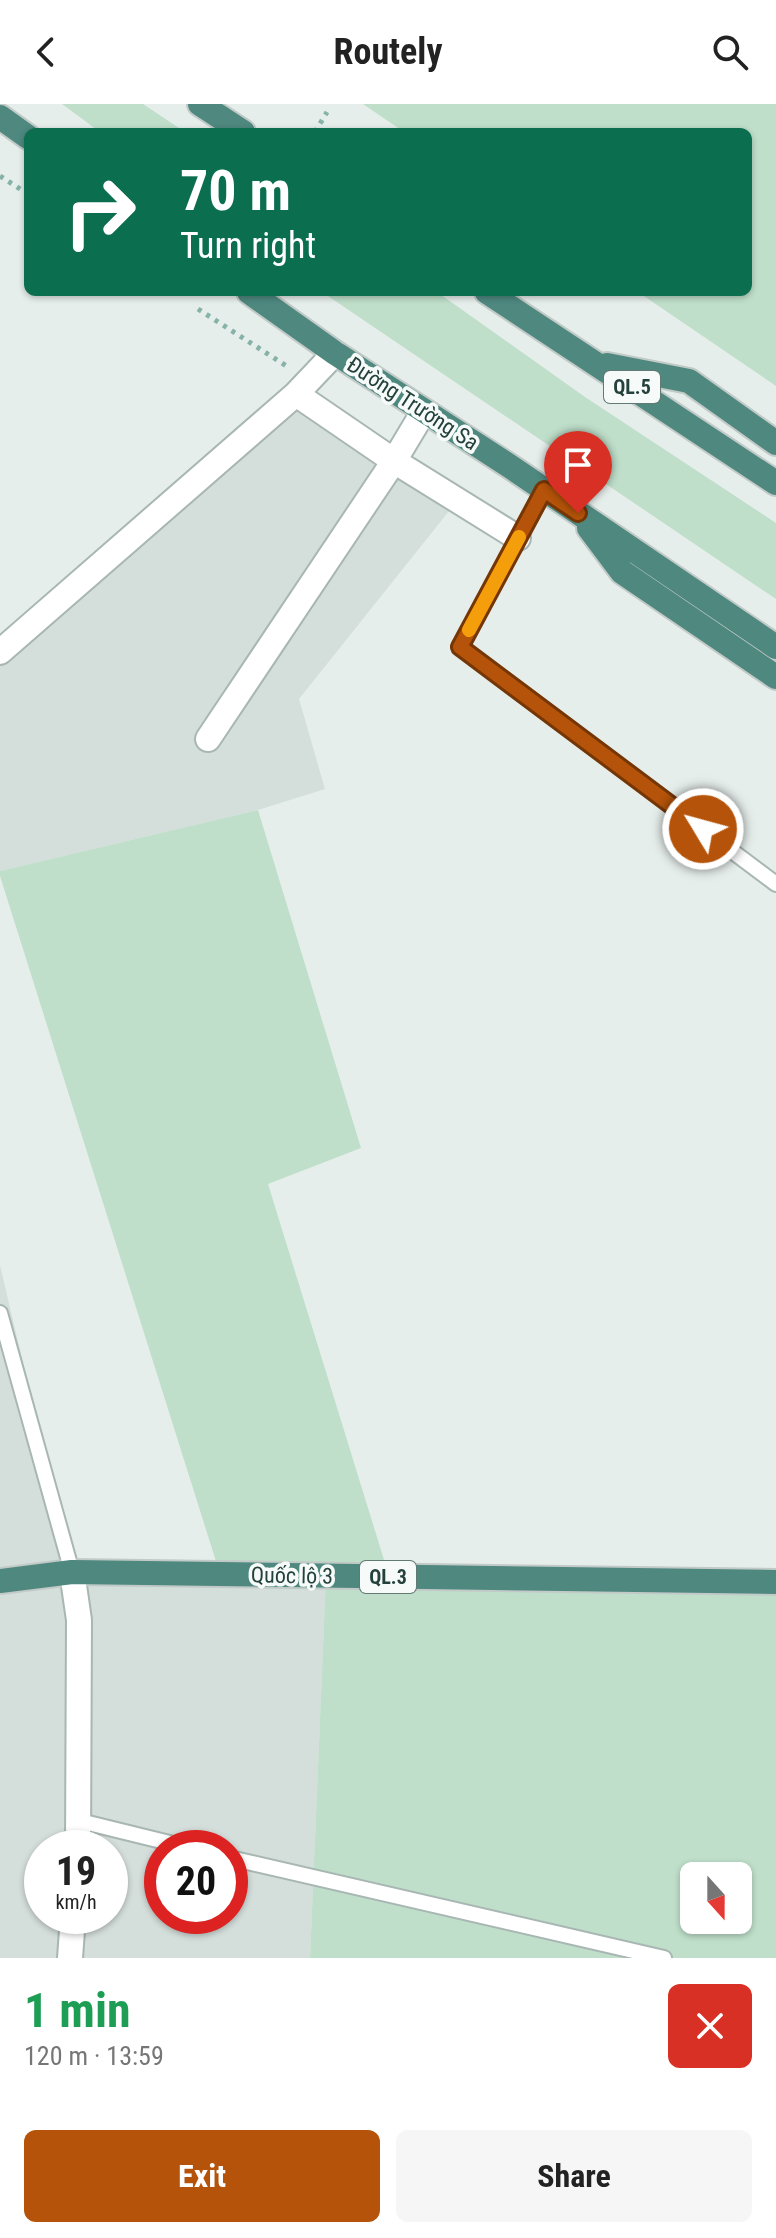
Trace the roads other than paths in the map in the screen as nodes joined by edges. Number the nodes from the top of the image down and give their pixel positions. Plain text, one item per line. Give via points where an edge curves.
1 (200, 104) edge
2 (0, 117) edge
3 (237, 128) edge
4 (24, 134) edge
5 (255, 296) edge
6 (493, 296) edge
7 (335, 353) junction
8 (595, 363) junction
9 (302, 387) junction
10 (424, 411) junction
11 (776, 443) edge
12 (394, 461) junction
13 (776, 483) edge
14 (544, 490) junction
15 (578, 513) junction
16 (518, 538) junction
17 (776, 647) edge
18 (0, 652) edge
19 (776, 677) edge
20 (208, 739) dead end
21 (776, 884) edge
22 (0, 1313) edge
23 (72, 1572) junction
24 (0, 1581) edge
25 (776, 1582) edge
26 (80, 1821) junction
27 (79, 1830) edge
28 (144, 1837) edge
29 (248, 1862) edge
30 (72, 1934) edge
31 (70, 1958) edge
32 (664, 1958) edge

1 - 3 highway
2 - 4 highway
5 - 7 highway, Đường Trường Sa
6 - 8 highway, QL.5
7 - 9 street
7 - 10 highway, Đường Trường Sa
8 - 11 highway, QL.5 via 689,381
8 - 13 highway, QL.5
9 - 12 street
9 - 18 street
10 - 12 street
10 - 14 highway, Đường Trường Sa
12 - 16 street
12 - 20 street
14 - 15 highway, Đường Trường Sa
14 - 16 lane
15 - 17 highway, Đường Trường Sa
15 - 19 highway, Đường Trường Sa via 622,572
16 - 21 lane via 460,647
22 - 23 lane
23 - 24 highway, Quốc lộ 3 / QL.3
23 - 25 highway, Quốc lộ 3 / QL.3
23 - 26 street via 79,1620
26 - 27 street
26 - 28 lane
29 - 32 lane
30 - 31 street

